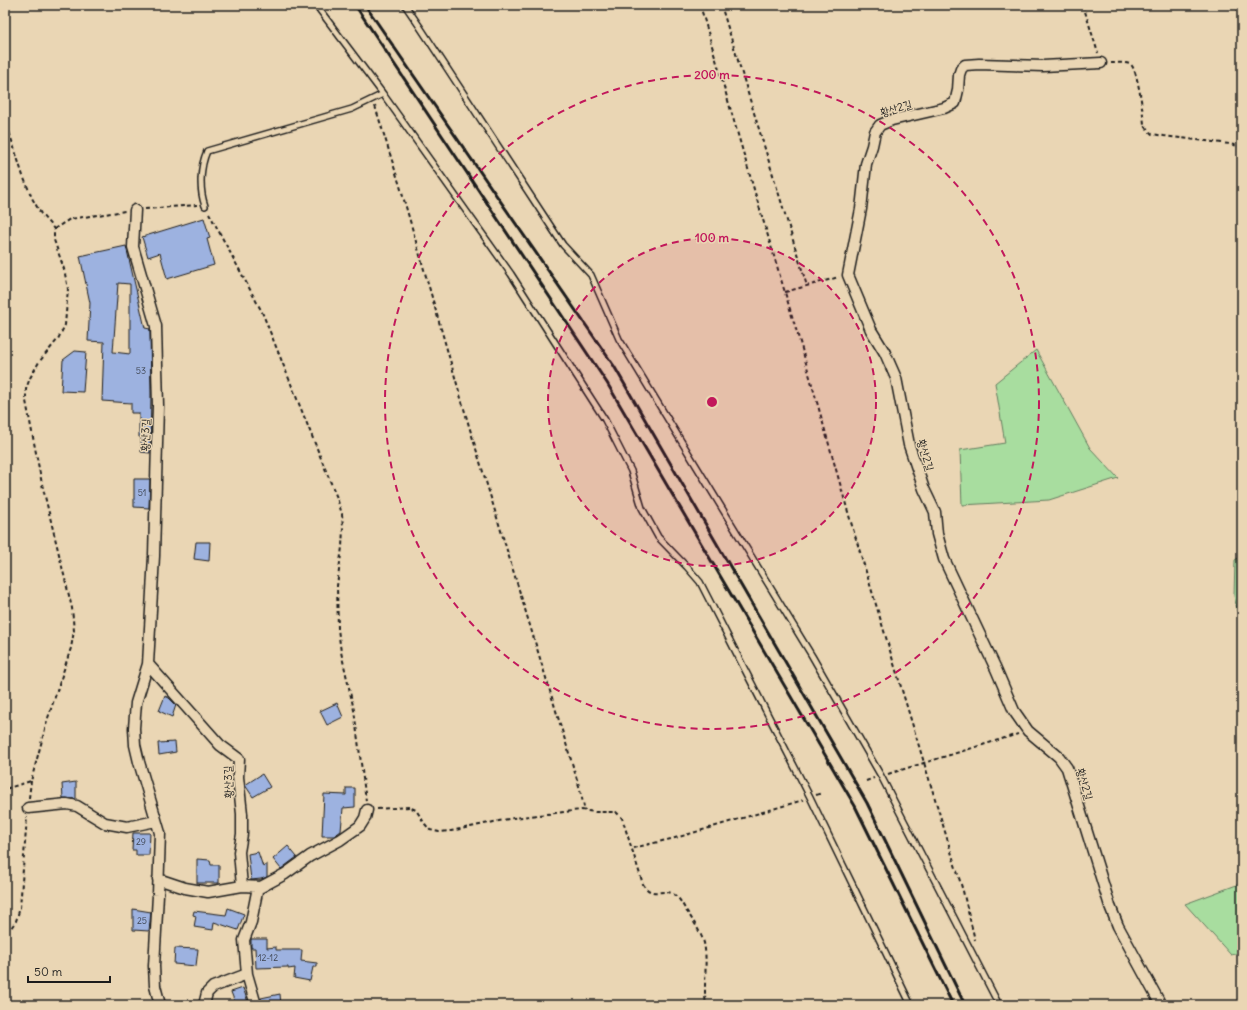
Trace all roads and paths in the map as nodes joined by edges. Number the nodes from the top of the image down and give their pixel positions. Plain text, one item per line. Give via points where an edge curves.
1 (316, 5) edge
2 (405, 5) edge
3 (700, 5) edge
4 (721, 5) edge
5 (1083, 5) edge
6 (1101, 63) junction
7 (383, 94) junction
8 (373, 100) junction
9 (5, 119) edge
10 (1242, 147) edge
11 (206, 206) junction
12 (135, 210) junction
13 (54, 229) junction
14 (848, 275) junction
15 (807, 286) junction
16 (785, 292) junction
17 (148, 664) junction
18 (1028, 731) junction
19 (924, 763) junction
20 (881, 776) junction
21 (31, 780) junction
22 (866, 781) dead end
23 (5, 789) edge
24 (822, 793) dead end
25 (810, 798) junction
26 (28, 808) junction
27 (368, 810) junction
28 (585, 811) junction
29 (156, 821) junction
30 (633, 848) junction
31 (158, 879) junction
32 (242, 886) junction
33 (258, 887) junction
34 (5, 929) edge
35 (976, 945) dead end
36 (247, 974) junction
37 (160, 1005) edge
38 (204, 1005) edge
39 (256, 1005) edge
40 (706, 1005) edge
41 (911, 1005) edge
42 (999, 1005) edge
43 (1161, 1005) edge

1 - 7 lane
2 - 20 lane via 563,245 591,275 619,338 812,656
3 - 16 path
4 - 15 path
5 - 6 path
6 - 10 path via 1122,63 1133,67 1144,124 1152,134
6 - 14 street, 황산2길 via 1043,66 965,65 959,75 956,103 880,125 874,132 866,164 861,209
7 - 8 lane
7 - 25 lane via 511,274 605,420 631,471 642,508 658,537 700,582
8 - 11 lane via 352,109 207,151 202,162 202,197
8 - 28 path
9 - 13 path via 32,198
11 - 12 path
11 - 27 path via 262,312 342,514 342,547 337,586 338,629 354,710
12 - 13 path via 70,219
12 - 17 street, 황산3길 via 132,248 156,326 158,406
13 - 21 path via 54,240 68,289 65,325 30,378 26,389 26,401 42,484 72,608 74,631
14 - 15 path
14 - 18 street, 황산2길 via 871,330 896,378 910,445 924,489 935,512 944,559 1014,711
15 - 16 path
16 - 19 path
17 - 29 street, 황산3길 via 136,703 134,728 139,762
17 - 32 street, 황산3길 via 220,745 239,760 242,834 239,852
18 - 19 path
18 - 43 street, 황산2길 via 1059,757 1067,768 1110,906 1118,926
19 - 20 path
19 - 35 path via 963,892
20 - 22 path
20 - 42 lane
21 - 23 path
21 - 26 path
24 - 25 path
25 - 30 path
25 - 41 lane
26 - 29 street via 67,804 77,806 105,823 127,827
26 - 34 path via 20,908 16,921 11,928
27 - 28 path via 409,807 416,810 430,830 439,832 513,818
27 - 33 street via 360,826 340,840 310,856 285,874
28 - 30 path via 616,812 622,818
29 - 31 street, 황산3길 via 160,833
30 - 40 path via 647,890 653,893 672,893 676,896 704,942
31 - 32 street via 208,892
31 - 37 street, 황산3길 via 154,966 155,986
32 - 33 street
33 - 36 street via 251,922 244,940
36 - 38 street via 213,987 207,993
36 - 39 street

